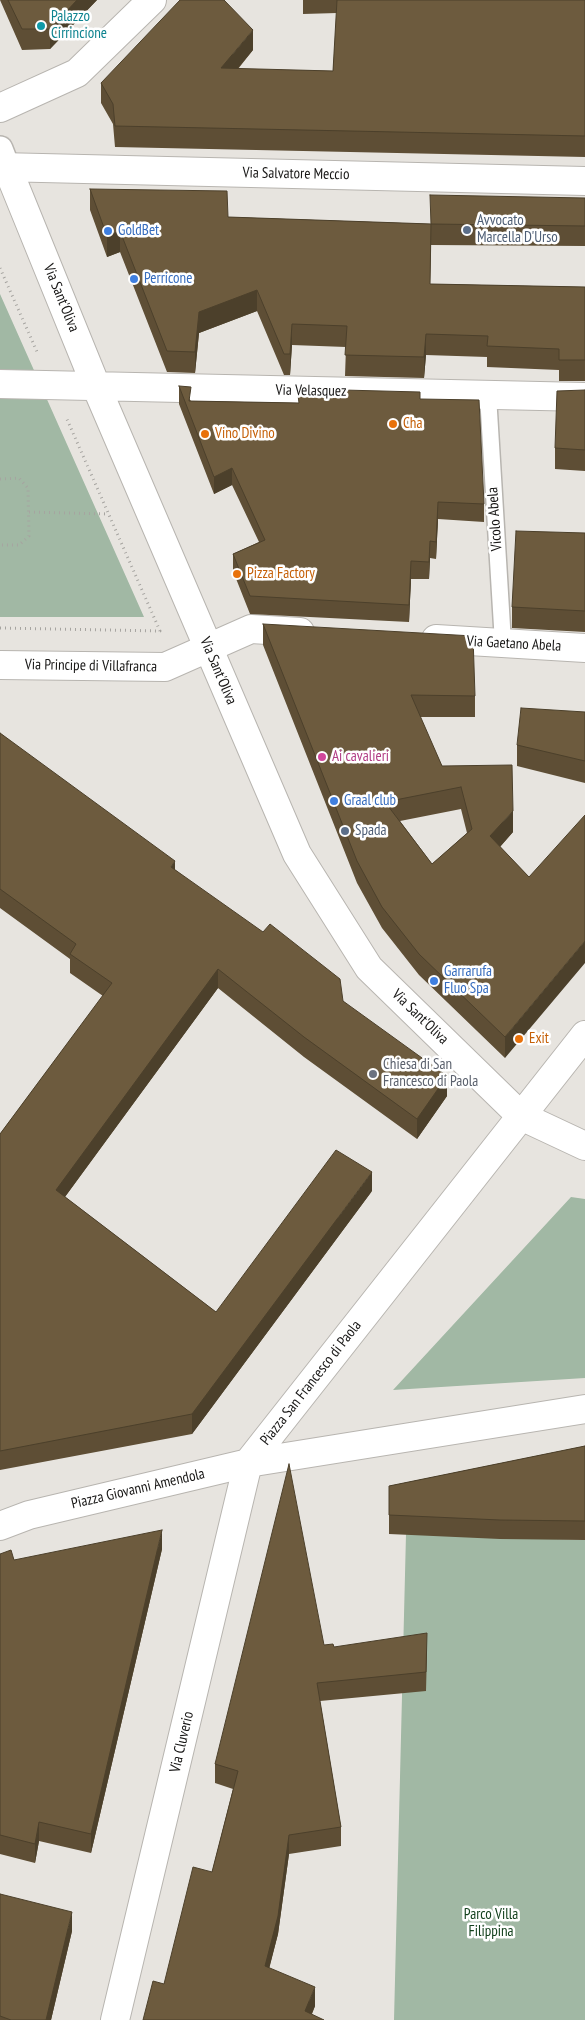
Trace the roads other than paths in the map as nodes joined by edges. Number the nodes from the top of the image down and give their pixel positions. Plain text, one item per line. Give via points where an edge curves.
1 (152, 0) edge
2 (0, 108) edge
3 (2, 161) edge
4 (585, 181) edge
5 (0, 384) edge
6 (96, 386) junction
7 (488, 395) junction
8 (585, 397) edge
9 (328, 633) edge
10 (416, 638) edge
11 (503, 643) junction
12 (208, 648) junction
13 (585, 648) edge
14 (0, 665) edge
15 (585, 1035) edge
16 (521, 1116) junction
17 (585, 1146) edge
18 (585, 1409) edge
19 (248, 1463) junction
20 (0, 1514) edge
21 (29, 1515) junction
22 (0, 1526) edge
23 (115, 2020) edge

1 - 2 street via 77,73
3 - 4 street, Via Salvatore Meccio
3 - 6 street, Via Sant'Oliva
5 - 6 street, Via Velasquez
6 - 7 street, Via Velasquez
6 - 12 street, Via Sant'Oliva
7 - 8 street, Via Velasquez
7 - 11 lane, Vicolo Abela
9 - 12 street via 251,629
10 - 11 street, Via Gaetano Abela
11 - 13 street, Via Gaetano Abela
12 - 14 street, Via Principe di Villafranca via 165,667
12 - 16 street, Via Sant'Oliva via 297,854 369,968
15 - 16 street, Piazza San Francesco di Paola
16 - 17 street, Via Sant'Oliva
16 - 19 street, Piazza San Francesco di Paola
18 - 19 street, Piazza San Francesco di Paola
19 - 21 street, Piazza Giovanni Amendola
19 - 23 street, Via Cluverio
20 - 21 street, Piazza Giovanni Amendola
21 - 22 street, Piazza Giovanni Amendola

